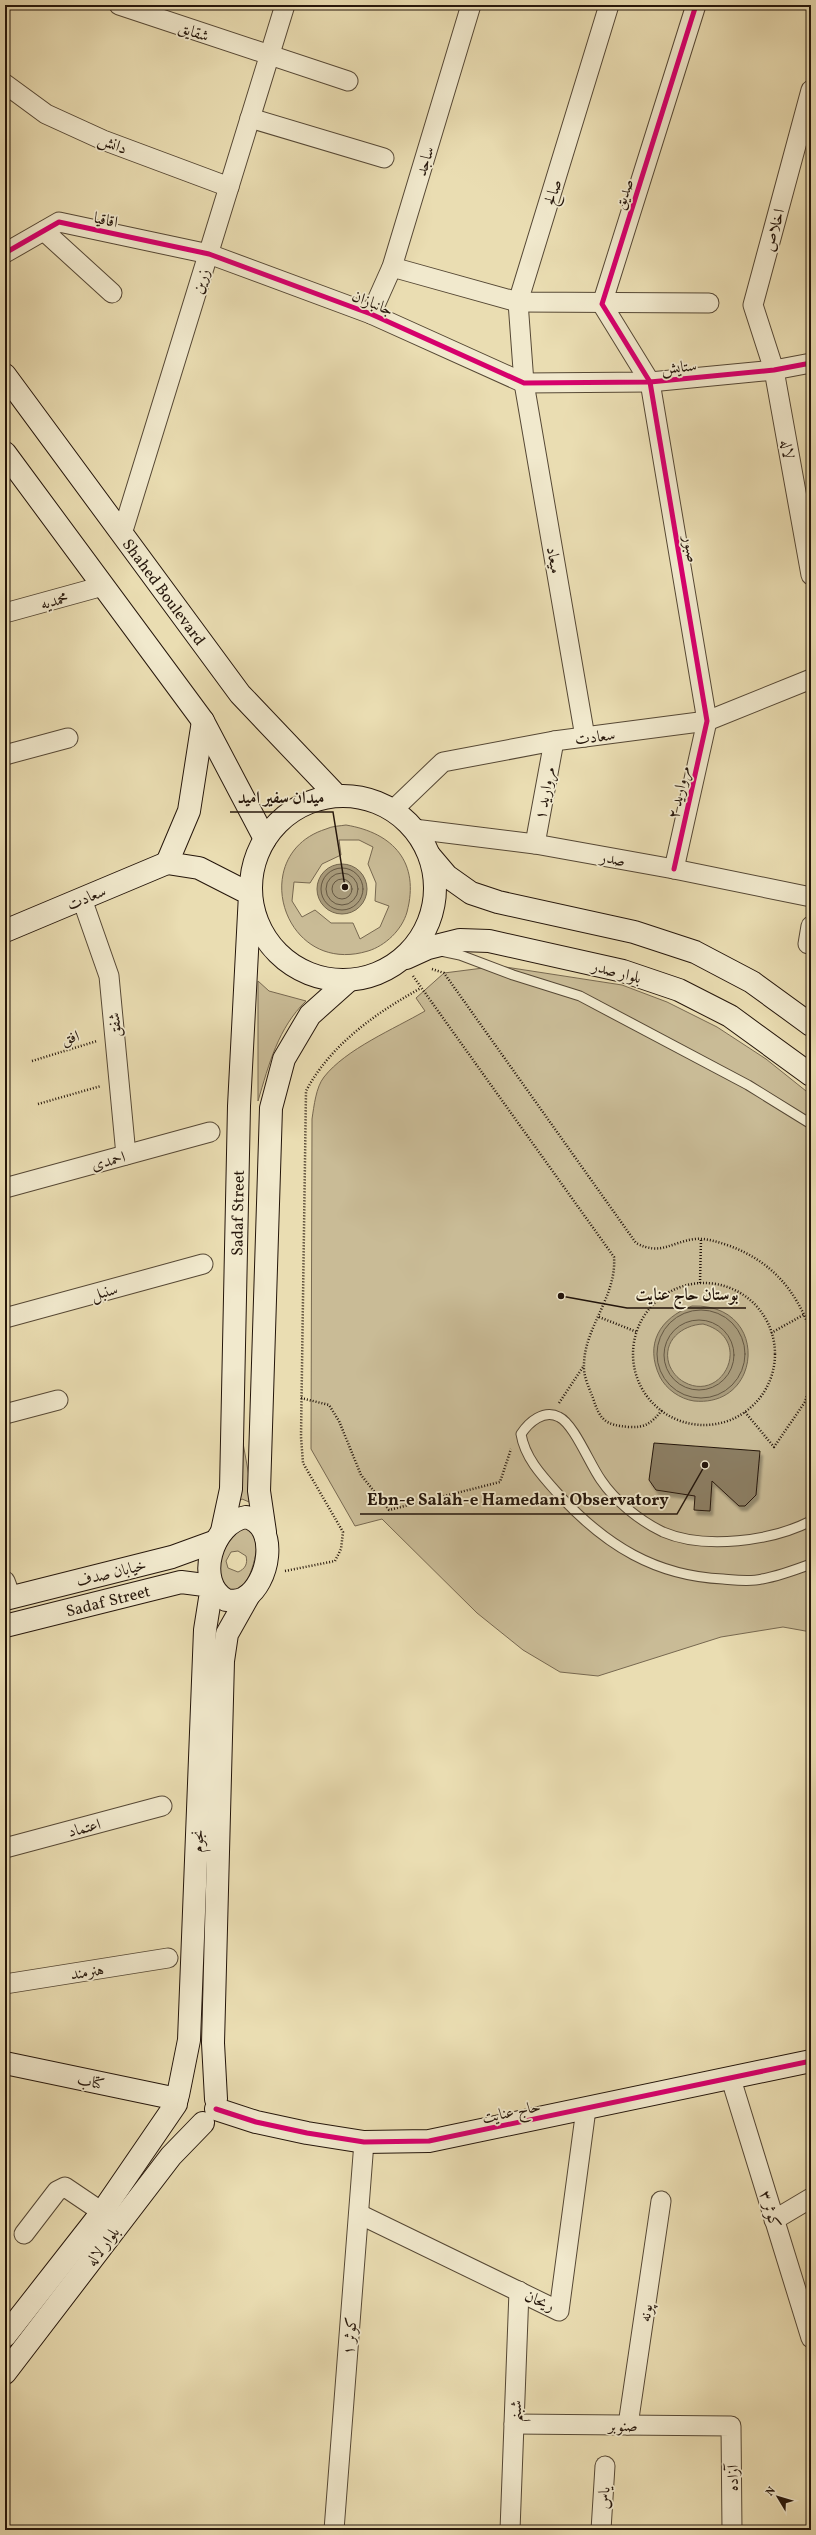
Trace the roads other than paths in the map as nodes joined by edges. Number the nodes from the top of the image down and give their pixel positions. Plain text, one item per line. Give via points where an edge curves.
1 (119, 5) edge
2 (285, 5) edge
3 (472, 5) edge
4 (609, 5) edge
5 (696, 5) edge
6 (269, 56) junction
7 (348, 81) dead end
8 (5, 84) edge
9 (811, 90) edge
10 (250, 118) junction
11 (384, 158) dead end
12 (229, 187) junction
13 (44, 231) junction
14 (5, 253) edge
15 (208, 254) junction
16 (392, 267) junction
17 (112, 293) dead end
18 (518, 302) junction
19 (709, 303) dead end
20 (602, 304) junction
21 (371, 314) junction
22 (811, 363) edge
23 (774, 370) junction
24 (5, 375) edge
25 (650, 382) junction
26 (524, 383) junction
27 (5, 453) edge
28 (122, 534) junction
29 (811, 575) edge
30 (103, 586) junction
31 (5, 613) edge
32 (811, 679) edge
33 (202, 721) junction
34 (707, 721) junction
35 (585, 737) junction
36 (68, 738) dead end
37 (554, 741) junction
38 (5, 755) edge
39 (337, 796) junction
40 (392, 810) junction
41 (414, 829) junction
42 (265, 839) junction
43 (535, 844) junction
44 (429, 854) junction
45 (167, 863) junction
46 (674, 869) junction
47 (250, 894) junction
48 (811, 897) edge
49 (82, 899) junction
50 (5, 931) edge
51 (428, 948) junction
52 (401, 960) junction
53 (348, 981) junction
54 (811, 1025) edge
55 (811, 1075) edge
56 (811, 1124) edge
57 (210, 1132) dead end
58 (126, 1155) junction
59 (5, 1188) edge
60 (203, 1264) dead end
61 (5, 1318) edge
62 (58, 1400) dead end
63 (5, 1414) edge
64 (811, 1521) edge
65 (265, 1532) junction
66 (219, 1536) junction
67 (811, 1564) edge
68 (212, 1586) junction
69 (7, 1592) edge
70 (249, 1595) junction
71 (5, 1626) edge
72 (162, 1806) dead end
73 (5, 1848) edge
74 (168, 1958) dead end
75 (5, 1984) edge
76 (811, 2061) edge
77 (5, 2063) edge
78 (731, 2079) junction
79 (177, 2100) junction
80 (586, 2109) junction
81 (212, 2111) junction
82 (364, 2142) junction
83 (811, 2198) edge
84 (661, 2202) dead end
85 (102, 2212) junction
86 (360, 2214) junction
87 (774, 2220) junction
88 (24, 2234) dead end
89 (519, 2291) junction
90 (5, 2336) edge
91 (811, 2337) edge
92 (5, 2373) edge
93 (514, 2424) junction
94 (628, 2425) junction
95 (731, 2426) joint
96 (605, 2466) dead end
97 (334, 2530) edge
98 (510, 2530) edge
99 (601, 2530) edge
100 (732, 2530) edge

1 - 6 street, شقایق
2 - 6 street, زرین
3 - 16 street, ساجد
4 - 18 street, صالح
5 - 20 street, صدیق
6 - 7 street, شقایق
6 - 10 street, زرین
8 - 12 street, دانش via 46,114
9 - 23 street, اخلاص via 753,305
10 - 11 street
10 - 12 street, زرین
12 - 15 street, زرین
13 - 14 street, اقاقیا
13 - 15 street, اقاقیا via 59,222
13 - 17 street
15 - 21 street, جانبازان
15 - 28 street, زرین
16 - 18 street
16 - 21 street, ساجد
18 - 20 street
18 - 26 street, صالح
19 - 20 street
20 - 25 street
21 - 26 street, جانبازان
22 - 23 street, ستایش
23 - 25 street, ستایش
23 - 29 street, لاله
24 - 28 main road, Shahed Boulevard
25 - 26 street, ستایش
25 - 34 street, صبور
26 - 35 street, میعاد
27 - 30 main road
28 - 39 main road, Shahed Boulevard via 240,694
30 - 31 street, محمدیه
30 - 33 main road
32 - 34 street, سعادت
33 - 42 main road
33 - 45 main road via 189,811
34 - 35 street, سعادت
34 - 46 street, مروارید ۲
35 - 37 street, سعادت
36 - 38 street
37 - 40 street, سعادت via 443,762
37 - 43 street, مروارید ۱
39 - 40 main road via 366,799
39 - 42 main road via 309,802 284,817
40 - 41 main road
41 - 43 street, صدر
41 - 44 main road
42 - 47 main road via 253,865
43 - 46 street, صدر
44 - 52 main road via 435,882 432,912 421,938
44 - 54 main road via 447,876 471,893 498,902 634,932 695,952 752,982
45 - 47 main road via 199,868
45 - 49 main road, سعادت
46 - 48 street, صدر
47 - 53 main road via 256,923 271,948 293,967 319,978
47 - 66 main road, Sadaf Street via 239,1106 231,1489
49 - 50 main road, سعادت
49 - 58 street, شفق via 110,976
51 - 52 main road, بلوار صدر
51 - 55 main road, بلوار صدر via 460,940 489,941 623,971 679,990 730,1016
51 - 56 lane via 460,955 580,996 748,1085
52 - 53 main road via 376,975
53 - 65 main road, Sadaf Street via 310,1015 284,1059 271,1108 259,1491
57 - 58 street, احمدی
58 - 59 street, احمدی
60 - 61 street, سنبل
62 - 63 street
64 - 67 lane via 792,1531 771,1537 712,1541 664,1532 622,1504 601,1481 568,1425 560,1417 537,1417 521,1434 523,1446 539,1473 574,1512 610,1541 656,1567 700,1578 760,1580
65 - 66 main road via 256,1521 246,1517 232,1521
65 - 70 main road via 268,1550 261,1576
66 - 68 main road via 210,1562
66 - 69 main road, خیابان صدف via 172,1557
68 - 70 main road via 215,1593 226,1600 243,1599
68 - 71 main road, Sadaf Street via 181,1582
68 - 79 main road, نجوم via 205,1630 189,2040
70 - 81 main road, نجوم via 227,1634 223,1661
72 - 73 street, اعتماد
74 - 75 street, هنرمند
76 - 78 main road, حاج عنایت
77 - 79 main road, کتاب
78 - 80 main road, حاج عنایت
78 - 87 street, کوثر ۳
79 - 81 main road via 180,2116 184,2121 197,2125
79 - 81 main road via 188,2086 195,2084 208,2088
79 - 85 main road, بلوار لاله
80 - 82 main road, حاج عنایت via 429,2141
80 - 89 street, ریحان via 559,2311
81 - 82 main road, حاج عنایت via 270,2125
81 - 92 main road, بلوار لاله via 171,2156
82 - 86 street, کوثر ۱
83 - 87 street
84 - 94 street, پونه
85 - 88 street via 65,2187 57,2191
85 - 90 main road, بلوار لاله
86 - 89 street, ریحان
86 - 97 street, کوثر ۱
87 - 91 street, کوثر ۳
89 - 93 street, شبنم
93 - 94 street, صنوبر
93 - 98 street, شبنم
94 - 95 street, صنوبر
95 - 100 street, آزاده
96 - 99 street, یاس

